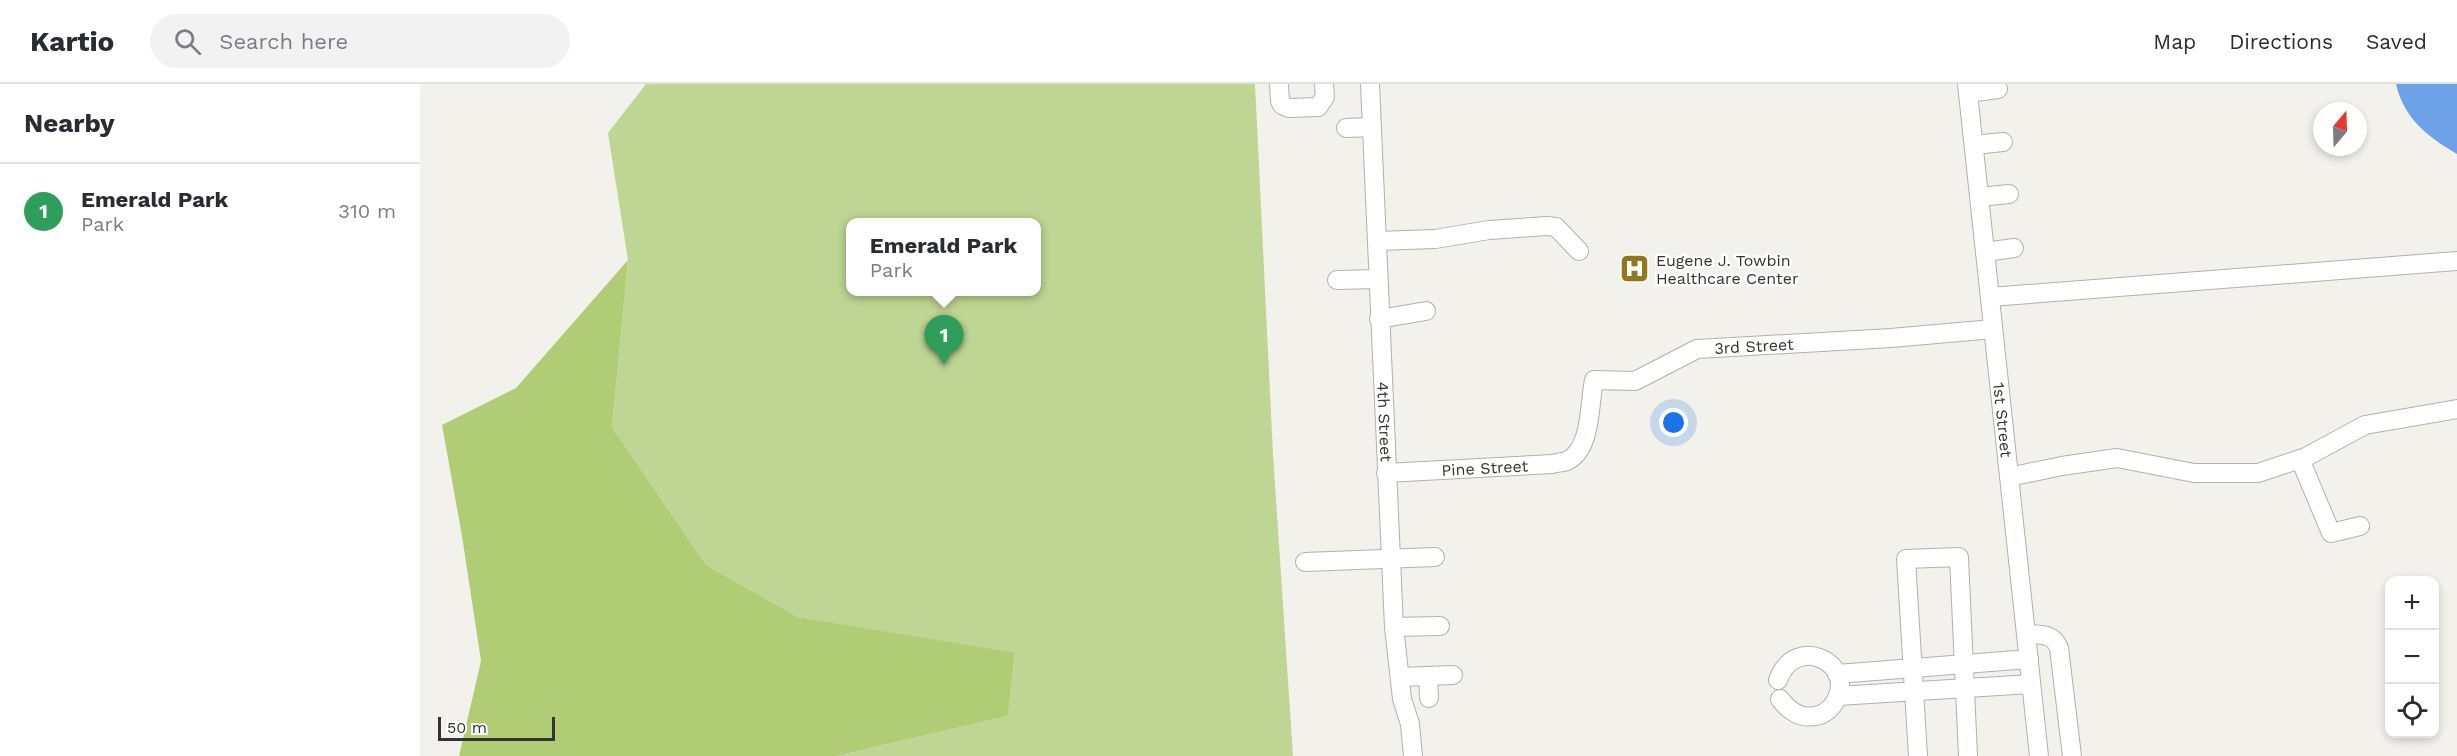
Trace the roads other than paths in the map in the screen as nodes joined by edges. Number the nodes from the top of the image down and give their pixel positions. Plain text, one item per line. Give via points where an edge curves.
1 (1279, 84) edge
2 (1324, 84) edge
3 (1370, 84) edge
4 (1968, 88) edge
5 (1998, 89) dead end
6 (1372, 127) junction
7 (1346, 128) dead end
8 (2003, 142) dead end
9 (1974, 145) junction
10 (2008, 194) dead end
11 (1979, 197) junction
12 (1377, 241) junction
13 (2014, 248) dead end
14 (1579, 251) dead end
15 (1985, 252) junction
16 (2457, 261) edge
17 (1378, 279) junction
18 (1337, 280) dead end
19 (1990, 297) junction
20 (1426, 312) dead end
21 (1379, 319) junction
22 (1993, 329) junction
23 (2457, 409) edge
24 (1579, 450) joint
25 (2300, 459) junction
26 (1386, 473) junction
27 (2009, 477) junction
28 (2360, 526) dead end
29 (1435, 557) dead end
30 (1390, 559) junction
31 (1305, 562) dead end
32 (1440, 626) dead end
33 (1394, 627) junction
34 (2027, 634) junction
35 (2030, 659) junction
36 (1965, 664) junction
37 (1912, 667) junction
38 (1837, 674) junction
39 (1453, 675) dead end
40 (1428, 676) junction
41 (1400, 677) junction
42 (1778, 680) dead end
43 (2031, 684) junction
44 (1966, 688) junction
45 (1913, 692) junction
46 (1838, 696) junction
47 (1429, 698) dead end
48 (1780, 699) dead end
49 (1413, 756) edge
50 (1918, 756) edge
51 (1968, 756) edge
52 (2039, 756) edge
53 (2072, 756) edge

1 - 2 street via 1280,101 1289,108 1318,107 1324,97
3 - 6 street, 4th Street
4 - 5 street
4 - 9 street, 1st Street
6 - 7 street
6 - 12 street, 4th Street
8 - 9 street
9 - 11 street, 1st Street
10 - 11 street
11 - 15 street, 1st Street
12 - 14 street via 1435,239 1547,226 1556,227
12 - 17 street, 4th Street
13 - 15 street
15 - 19 street, 1st Street
16 - 19 street
17 - 18 street
17 - 21 street, 4th Street
19 - 22 street, 1st Street
20 - 21 street
21 - 26 street, 4th Street
22 - 24 street, 3rd Street via 1697,349 1635,381 1588,377 1585,437
22 - 27 street, 1st Street
23 - 25 street via 2365,425
24 - 26 street, Pine Street via 1567,460 1552,464
25 - 27 street via 2258,473 2194,473 2117,458
25 - 28 street via 2331,533
26 - 30 street, 4th Street
27 - 34 street, 1st Street
29 - 30 street
30 - 31 street
30 - 33 street, 4th Street
32 - 33 street
33 - 41 street, 4th Street
34 - 35 street, 1st Street
34 - 53 street via 2047,635 2056,640 2059,648
35 - 36 street
35 - 43 street, 1st Street
36 - 37 street
36 - 37 street via 1959,557 1906,559
36 - 44 street
37 - 38 street
37 - 45 street
38 - 42 street via 1824,659 1805,655 1787,663
38 - 46 street
39 - 40 street
40 - 41 street
40 - 47 street
41 - 49 street, 4th Street
43 - 44 street
43 - 52 street, 1st Street
44 - 45 street
44 - 51 street
45 - 46 street
45 - 50 street
46 - 48 street via 1825,712 1805,717

